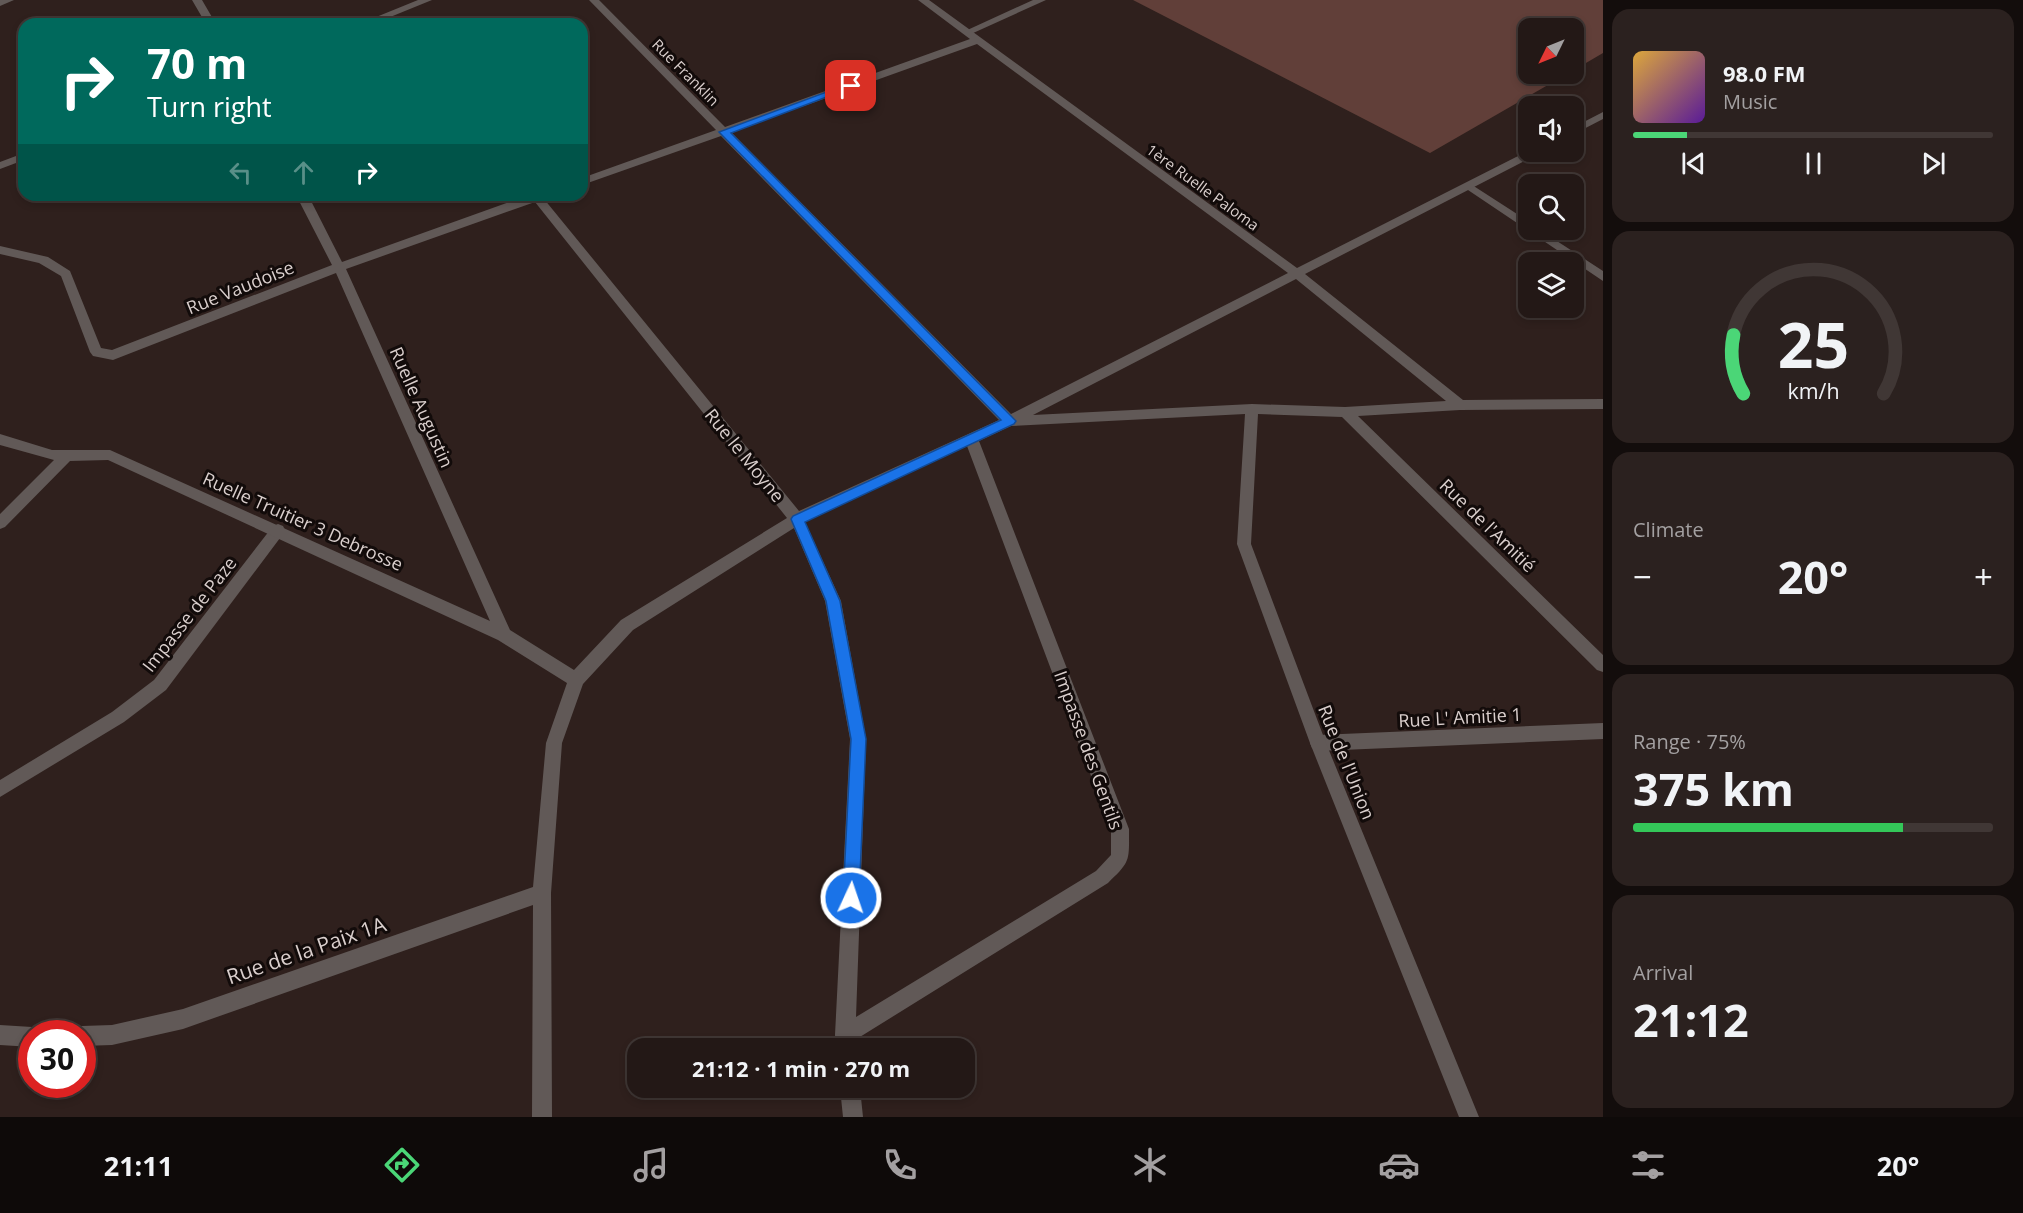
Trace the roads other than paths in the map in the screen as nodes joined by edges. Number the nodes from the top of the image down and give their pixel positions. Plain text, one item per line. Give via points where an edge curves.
1 (9, 0) edge
2 (197, 0) edge
3 (427, 0) edge
4 (594, 0) edge
5 (923, 0) edge
6 (1041, 0) edge
7 (0, 3) edge
8 (389, 15) junction
9 (208, 18) edge
10 (381, 18) edge
11 (391, 18) edge
12 (968, 32) junction
13 (978, 40) junction
14 (1603, 115) edge
15 (1591, 121) junction
16 (1584, 125) edge
17 (1603, 128) edge
18 (724, 132) junction
19 (18, 158) edge
20 (1518, 160) edge
21 (0, 166) edge
22 (588, 180) edge
23 (1469, 186) junction
24 (305, 201) edge
25 (524, 201) edge
26 (542, 201) edge
27 (1518, 219) edge
28 (1548, 240) edge
29 (0, 250) edge
30 (339, 267) junction
31 (1296, 273) junction
32 (1603, 277) edge
33 (1603, 404) edge
34 (1460, 405) junction
35 (1252, 409) junction
36 (1345, 412) junction
37 (1009, 421) junction
38 (971, 438) junction
39 (0, 439) edge
40 (66, 456) junction
41 (797, 519) junction
42 (0, 523) edge
43 (278, 530) junction
44 (504, 635) junction
45 (1603, 665) edge
46 (576, 680) junction
47 (1603, 731) edge
48 (1318, 743) junction
49 (0, 789) edge
50 (542, 893) junction
51 (0, 1035) edge
52 (18, 1036) edge
53 (96, 1036) edge
54 (845, 1038) edge
55 (851, 1038) edge
56 (851, 1098) edge
57 (542, 1117) edge
58 (852, 1117) edge
59 (1470, 1117) edge

1 - 7 street
2 - 9 street
3 - 8 street
4 - 18 street, Rue Franklin
5 - 12 street, 1ère Ruelle Paloma
6 - 12 street
8 - 10 street
8 - 11 street
12 - 13 street, 1ère Ruelle Paloma
13 - 18 street
13 - 31 street, 1ère Ruelle Paloma
14 - 15 street
15 - 16 street
15 - 17 street
18 - 22 street
18 - 37 street, Rue Franklin
19 - 21 street
20 - 23 street
23 - 27 street
23 - 31 street
24 - 30 street, Ruelle Augustin
25 - 30 street, Rue Vaudoise
26 - 41 street, Rue le Moyne
28 - 32 street
29 - 30 street, Rue Vaudoise via 58,266 66,274 95,349 106,355 120,354
30 - 44 street, Ruelle Augustin
31 - 34 street, 1ère Ruelle Paloma
31 - 37 street
33 - 34 street
34 - 36 street
35 - 36 street
35 - 37 street
35 - 48 street, Rue de l'Union via 1244,544
36 - 45 street, Rue de l'Amitié
37 - 38 street
38 - 41 street
38 - 55 street, Impasse des Gentils via 1120,829 1120,859 1102,877
39 - 40 street, Ruelle Truitier 3 Debrosse via 13,446
40 - 42 street
40 - 43 street, Ruelle Truitier 3 Debrosse via 110,455
41 - 46 street via 627,625
41 - 54 street, Rue le Moyne via 833,601 858,739
43 - 44 street, Ruelle Truitier 3 Debrosse
43 - 49 street, Impasse de Paze via 160,685 118,717
44 - 46 street, Ruelle Truitier 3 Debrosse
46 - 50 street via 554,743
47 - 48 street, Rue L' Amitie 1
48 - 59 street, Rue de l'Union
50 - 53 street, Rue de la Paix 1A via 183,1019
50 - 57 street
51 - 52 street
56 - 58 street

